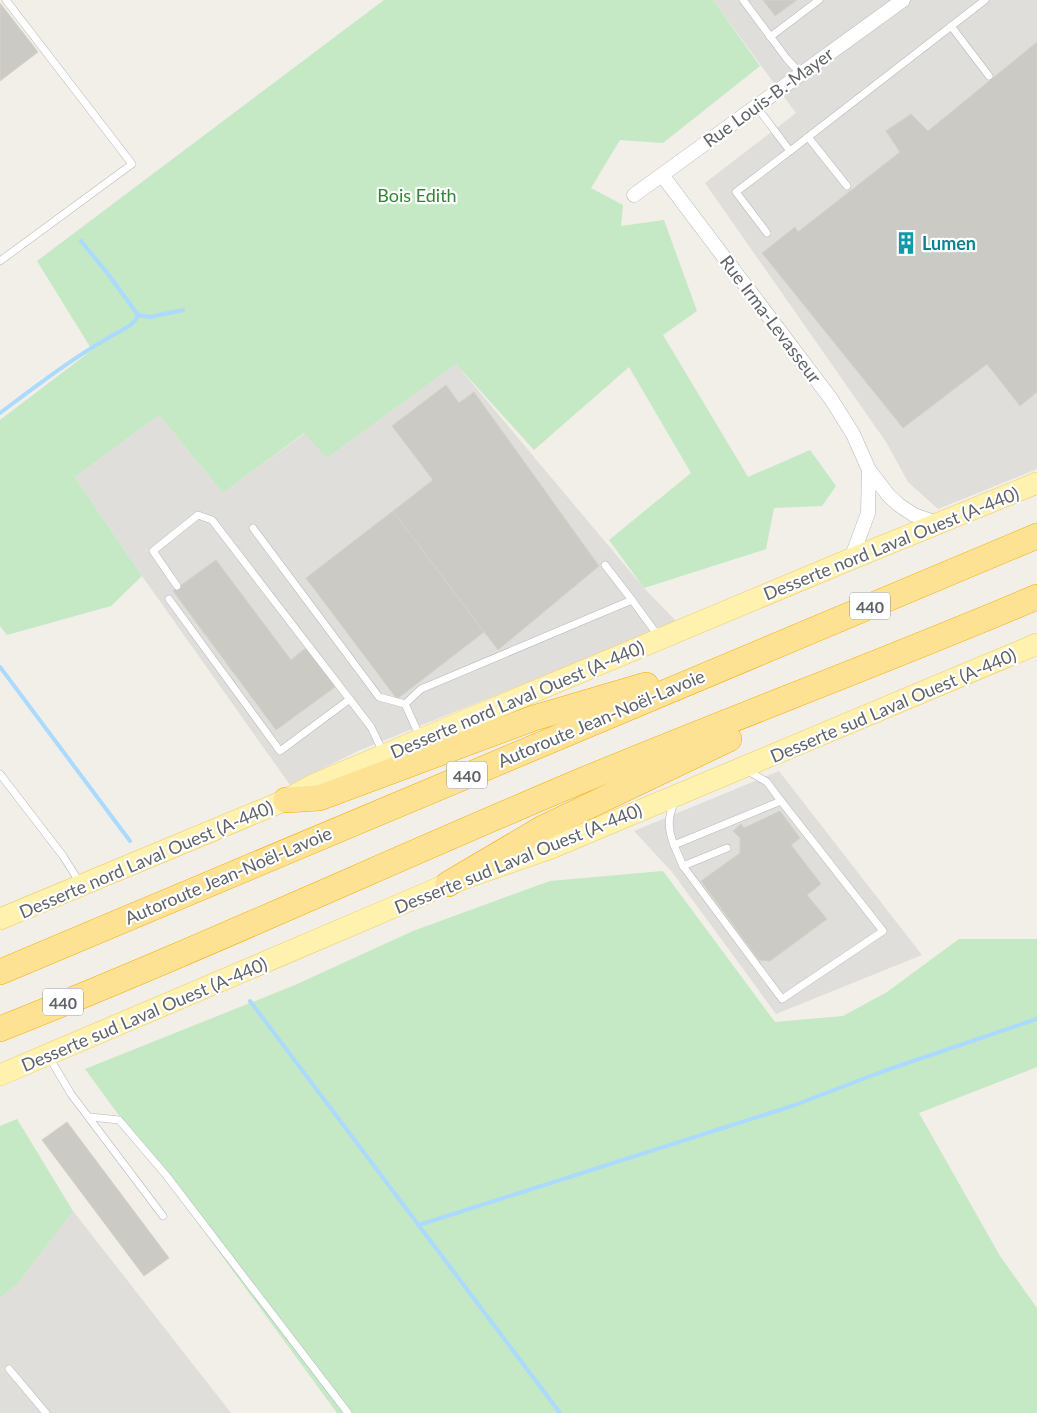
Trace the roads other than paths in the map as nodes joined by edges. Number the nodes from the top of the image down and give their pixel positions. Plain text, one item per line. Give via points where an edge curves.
1 (6, 0) edge
2 (742, 0) edge
3 (819, 0) edge
4 (903, 0) edge
5 (985, 0) edge
6 (951, 26) junction
7 (770, 37) junction
8 (801, 74) junction
9 (989, 76) dead end
10 (756, 106) junction
11 (808, 137) junction
12 (790, 151) junction
13 (662, 175) junction
14 (847, 186) dead end
15 (634, 195) dead end
16 (767, 233) dead end
17 (0, 261) edge
18 (869, 470) junction
19 (1037, 483) edge
20 (937, 523) junction
21 (253, 528) dead end
22 (1037, 536) edge
23 (851, 559) junction
24 (605, 565) dead end
25 (177, 586) dead end
26 (169, 598) dead end
27 (1037, 598) edge
28 (632, 600) junction
29 (660, 639) junction
30 (1037, 644) edge
31 (773, 646) junction
32 (914, 649) junction
33 (350, 699) junction
34 (405, 704) junction
35 (421, 739) junction
36 (384, 755) junction
37 (741, 768) junction
38 (0, 774) edge
39 (678, 794) junction
40 (286, 800) junction
41 (781, 801) junction
42 (674, 845) junction
43 (727, 848) dead end
44 (683, 866) junction
45 (448, 884) junction
46 (81, 885) junction
47 (0, 919) edge
48 (40, 954) junction
49 (0, 966) edge
50 (0, 972) edge
51 (6, 1027) edge
52 (48, 1055) junction
53 (0, 1075) edge
54 (90, 1117) junction
55 (163, 1216) dead end
56 (9, 1369) dead end
57 (46, 1413) edge
58 (348, 1413) edge

1 - 17 lane via 132,164
2 - 7 lane
3 - 7 lane
4 - 8 street, Rue Louis-B.-Mayer
5 - 6 lane
6 - 9 lane
6 - 11 lane
7 - 8 lane
8 - 10 street, Rue Louis-B.-Mayer
10 - 12 lane
10 - 13 street, Rue Louis-B.-Mayer
11 - 12 lane
11 - 14 lane
12 - 16 lane via 736,192
13 - 15 street, Rue Louis-B.-Mayer
13 - 18 street, Rue Irma-Levasseur via 832,399
18 - 20 street, Rue Irma-Levasseur via 899,505 914,515
18 - 23 street, Rue Irma-Levasseur via 868,513
19 - 20 main road, Desserte nord Laval Ouest (A-440)
20 - 23 main road, Desserte nord Laval Ouest (A-440)
21 - 34 lane via 379,697
22 - 31 highway, Autoroute Jean-Noël-Lavoie / 440
23 - 29 main road, Desserte nord Laval Ouest (A-440)
24 - 28 lane
25 - 33 lane via 153,551 198,515 212,520
26 - 33 lane via 280,751
27 - 32 highway, 440
28 - 29 lane
28 - 34 lane via 421,689
29 - 35 main road, Desserte nord Laval Ouest (A-440)
30 - 37 main road, Desserte sud Laval Ouest (A-440)
31 - 40 highway via 534,718 319,798
31 - 48 highway, Autoroute Jean-Noël-Lavoie / 440
32 - 45 highway via 543,828
32 - 51 highway, 440 via 580,782
33 - 36 lane via 371,726
34 - 35 lane
35 - 36 main road, Desserte nord Laval Ouest (A-440)
36 - 40 main road, Desserte nord Laval Ouest (A-440)
37 - 39 main road, Desserte sud Laval Ouest (A-440)
37 - 41 lane via 762,778
38 - 46 lane via 63,856
39 - 42 lane via 669,823
39 - 45 main road, Desserte sud Laval Ouest (A-440) via 551,848
40 - 46 main road, Desserte nord Laval Ouest (A-440)
41 - 42 lane
41 - 44 lane via 883,932 782,999
42 - 44 lane
43 - 44 lane
45 - 52 main road, Desserte sud Laval Ouest (A-440)
46 - 47 main road, Desserte nord Laval Ouest (A-440)
48 - 49 highway
48 - 50 highway, Autoroute Jean-Noël-Lavoie / 440
52 - 53 main road, Desserte sud Laval Ouest (A-440)
52 - 54 lane via 71,1094
54 - 55 lane
54 - 58 lane via 119,1120 166,1176
56 - 57 lane

